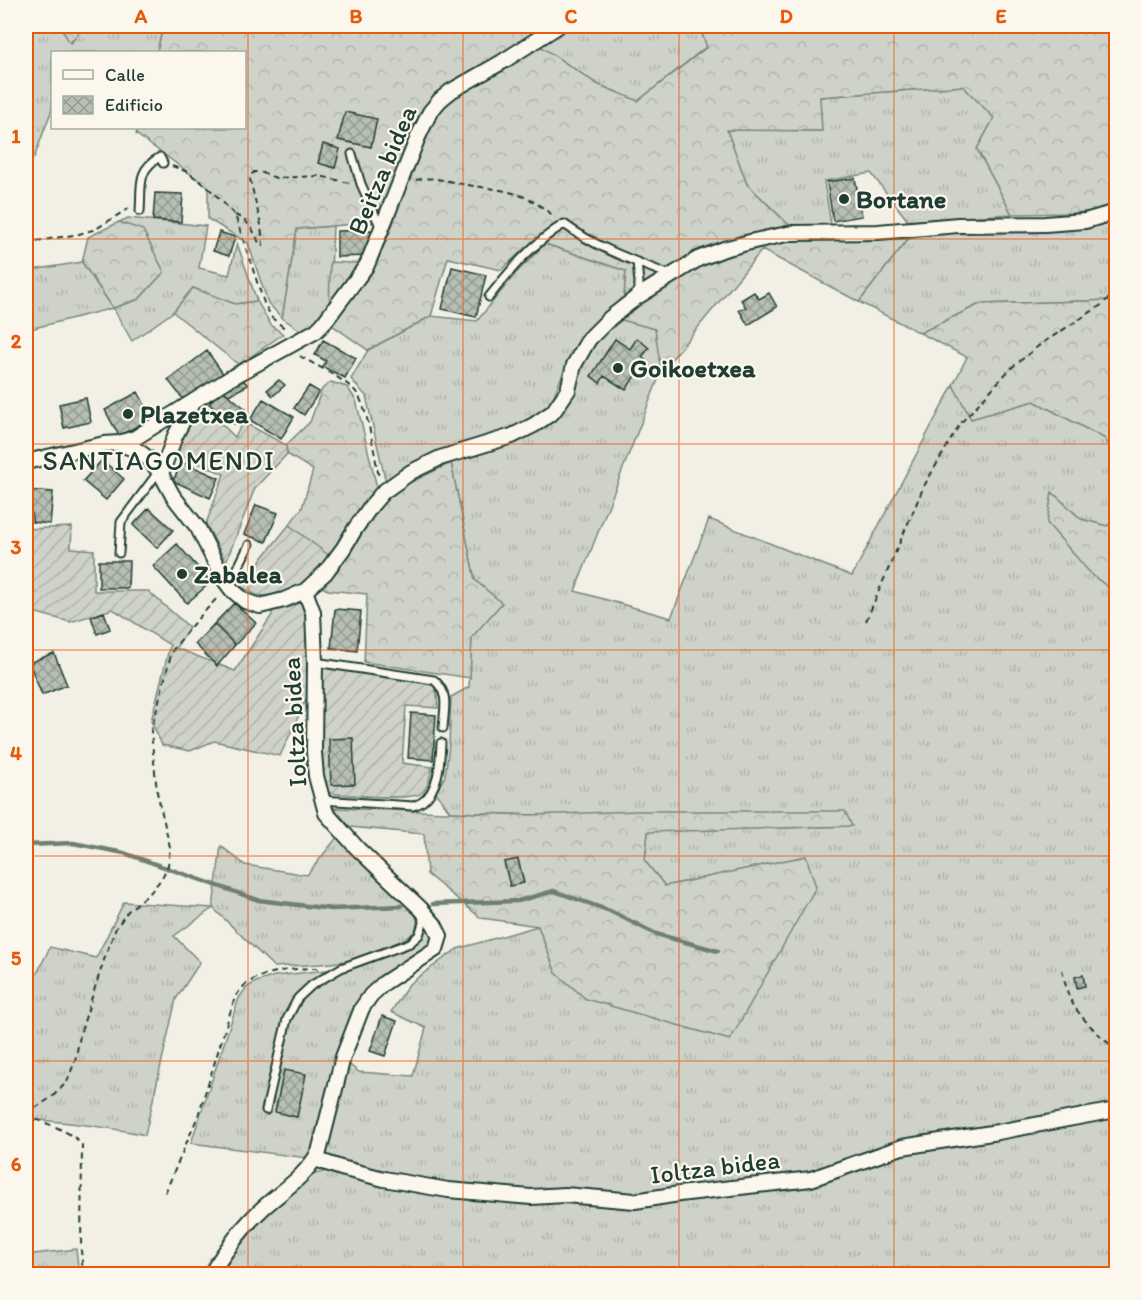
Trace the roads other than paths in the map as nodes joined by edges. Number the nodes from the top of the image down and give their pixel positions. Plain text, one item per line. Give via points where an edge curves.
1 (558, 26) edge
2 (352, 153) dead end
3 (163, 163) road end
4 (140, 211) dead end
5 (1116, 212) edge
6 (381, 228) junction
7 (637, 262) junction
8 (670, 275) junction
9 (489, 297) dead end
10 (637, 297) junction
11 (192, 403) junction
12 (119, 443) junction
13 (26, 462) edge
14 (160, 472) junction
15 (249, 545) dead end
16 (119, 553) dead end
17 (229, 586) junction
18 (305, 591) junction
19 (315, 662) junction
20 (444, 729) dead end
21 (441, 743) dead end
22 (321, 800) junction
23 (421, 909) junction
24 (266, 1110) dead end
25 (1116, 1110) edge
26 (315, 1159) junction
27 (211, 1275) edge

1 - 6 street, Beitza bidea via 440,100 418,137
2 - 6 lane
3 - 4 lane via 160,157 142,173
5 - 8 street via 1085,221 1045,224 792,233 724,249
6 - 11 street, Beitza bidea via 367,265 316,331
7 - 8 lane
7 - 9 lane via 564,224 530,250
7 - 10 lane
8 - 10 street
10 - 18 street via 589,339 574,365 568,390 553,412 512,436 440,458 383,492 325,573
11 - 12 street, Beitza bidea via 135,438
11 - 14 street, Beitza bidea
12 - 13 street, Beitza bidea
12 - 14 street via 138,451
14 - 16 lane via 121,522
14 - 17 street via 198,528
15 - 17 lane
17 - 18 street via 245,601 260,606
18 - 19 street, Ioltza bidea via 314,612
19 - 20 lane via 434,680 444,691
19 - 22 street, Ioltza bidea via 314,752
21 - 22 lane via 437,776 423,802 413,806
22 - 23 street, Ioltza bidea via 342,832
23 - 24 lane via 423,923 410,944 341,968 298,998 287,1019
23 - 26 street, Ioltza bidea via 440,936 436,949 384,983 362,1008 343,1058
25 - 26 street, Ioltza bidea via 902,1147 811,1179 635,1201 448,1190 384,1179
26 - 27 street, Ioltza bidea via 301,1177 246,1225

